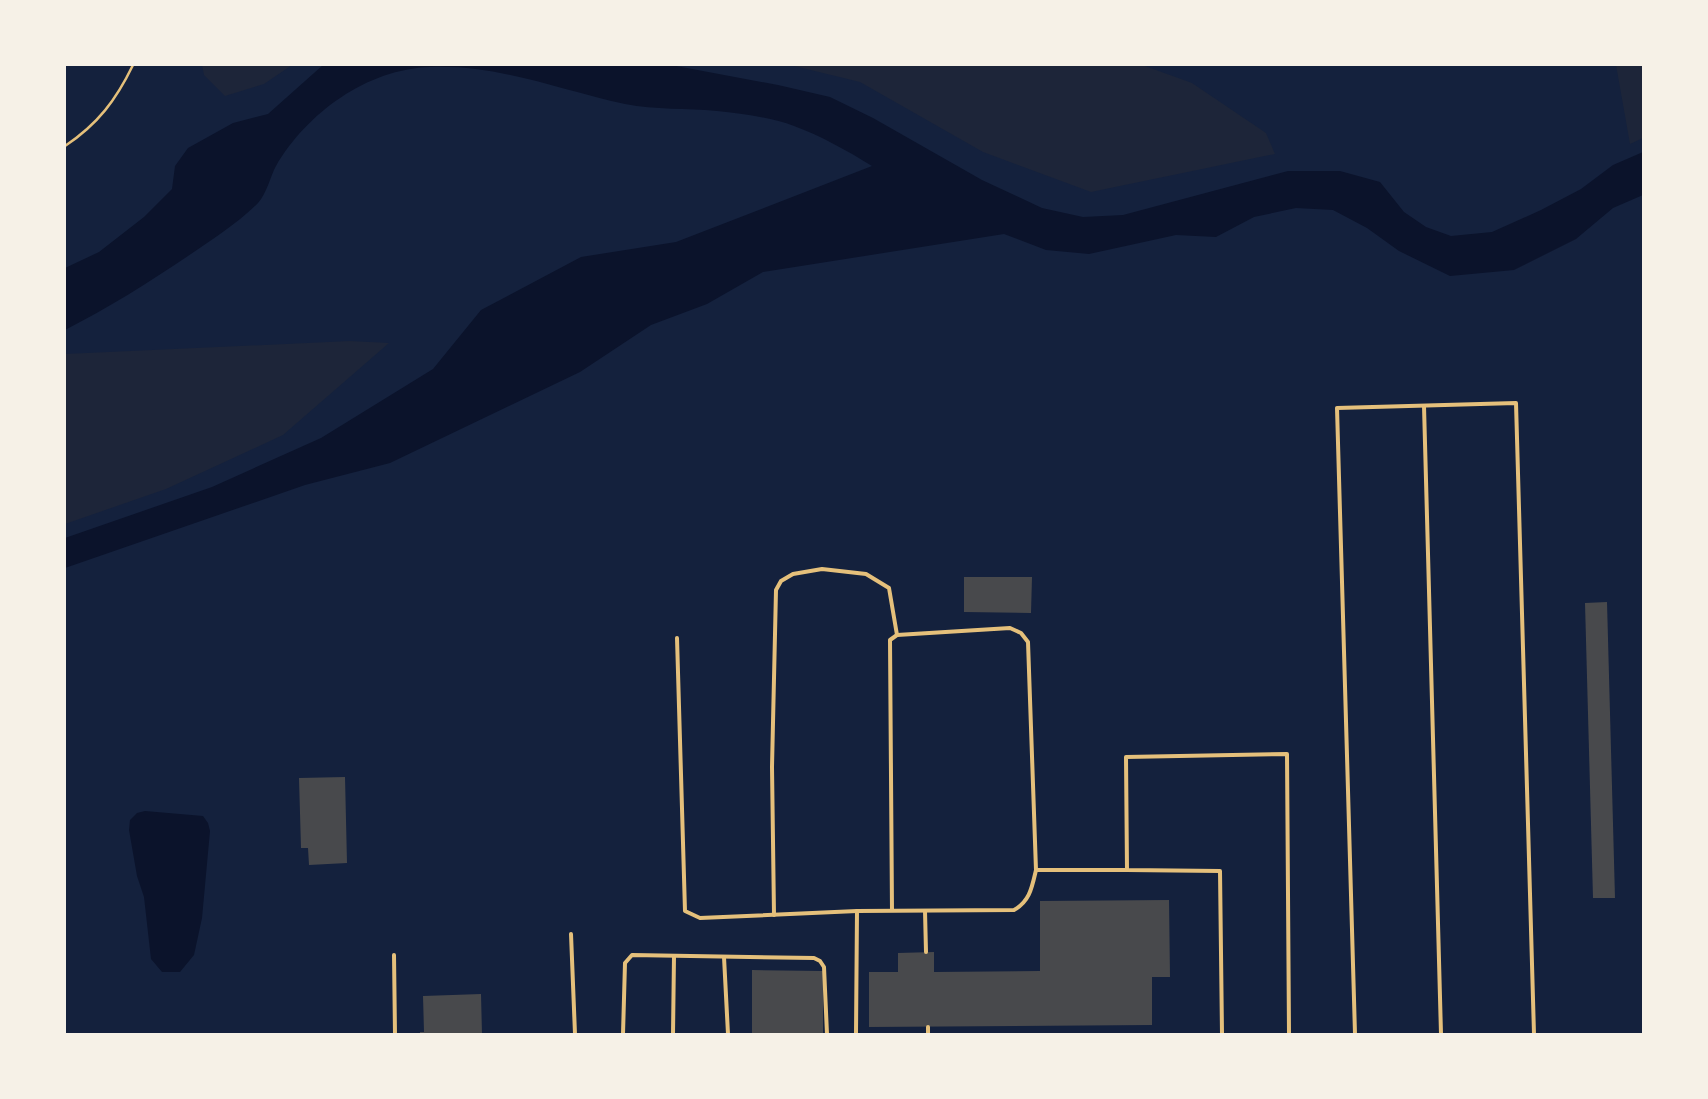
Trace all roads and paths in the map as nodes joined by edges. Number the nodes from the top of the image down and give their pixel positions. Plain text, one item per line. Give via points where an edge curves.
1 (133, 65) edge
2 (65, 146) edge
3 (1424, 406) junction
4 (897, 635) junction
5 (677, 638) dead end
6 (1036, 870) junction
7 (1127, 870) junction
8 (857, 911) junction
9 (892, 911) junction
10 (925, 911) junction
11 (774, 915) junction
12 (571, 934) dead end
13 (926, 952) dead end
14 (394, 955) dead end
15 (674, 956) junction
16 (724, 957) junction
17 (928, 1027) dead end
18 (395, 1034) edge
19 (575, 1034) edge
20 (623, 1034) edge
21 (673, 1034) edge
22 (728, 1034) edge
23 (827, 1034) edge
24 (856, 1034) edge
25 (928, 1034) edge
26 (1222, 1034) edge
27 (1289, 1034) edge
28 (1355, 1034) edge
29 (1441, 1034) edge
30 (1534, 1034) edge

1 - 2 path via 101,118
3 - 28 lane via 1337,408
3 - 29 lane
3 - 30 lane via 1516,403
4 - 6 lane via 1010,628 1021,632 1028,642
4 - 9 lane via 890,640 888,654
4 - 11 lane via 889,588 866,574 822,569 793,574 781,581 776,590 772,767
5 - 11 lane via 685,911 700,918
6 - 7 lane
6 - 10 lane via 1032,892 1022,906 1014,910
7 - 26 lane via 1220,871
7 - 27 lane via 1126,757 1287,754
8 - 9 lane
8 - 11 lane
8 - 24 lane
9 - 10 lane
10 - 13 lane
12 - 19 lane
14 - 18 lane
15 - 16 lane
15 - 20 lane via 632,955 628,958 625,963
15 - 21 lane
16 - 22 lane
16 - 23 lane via 814,958 820,961 824,967
17 - 25 lane

